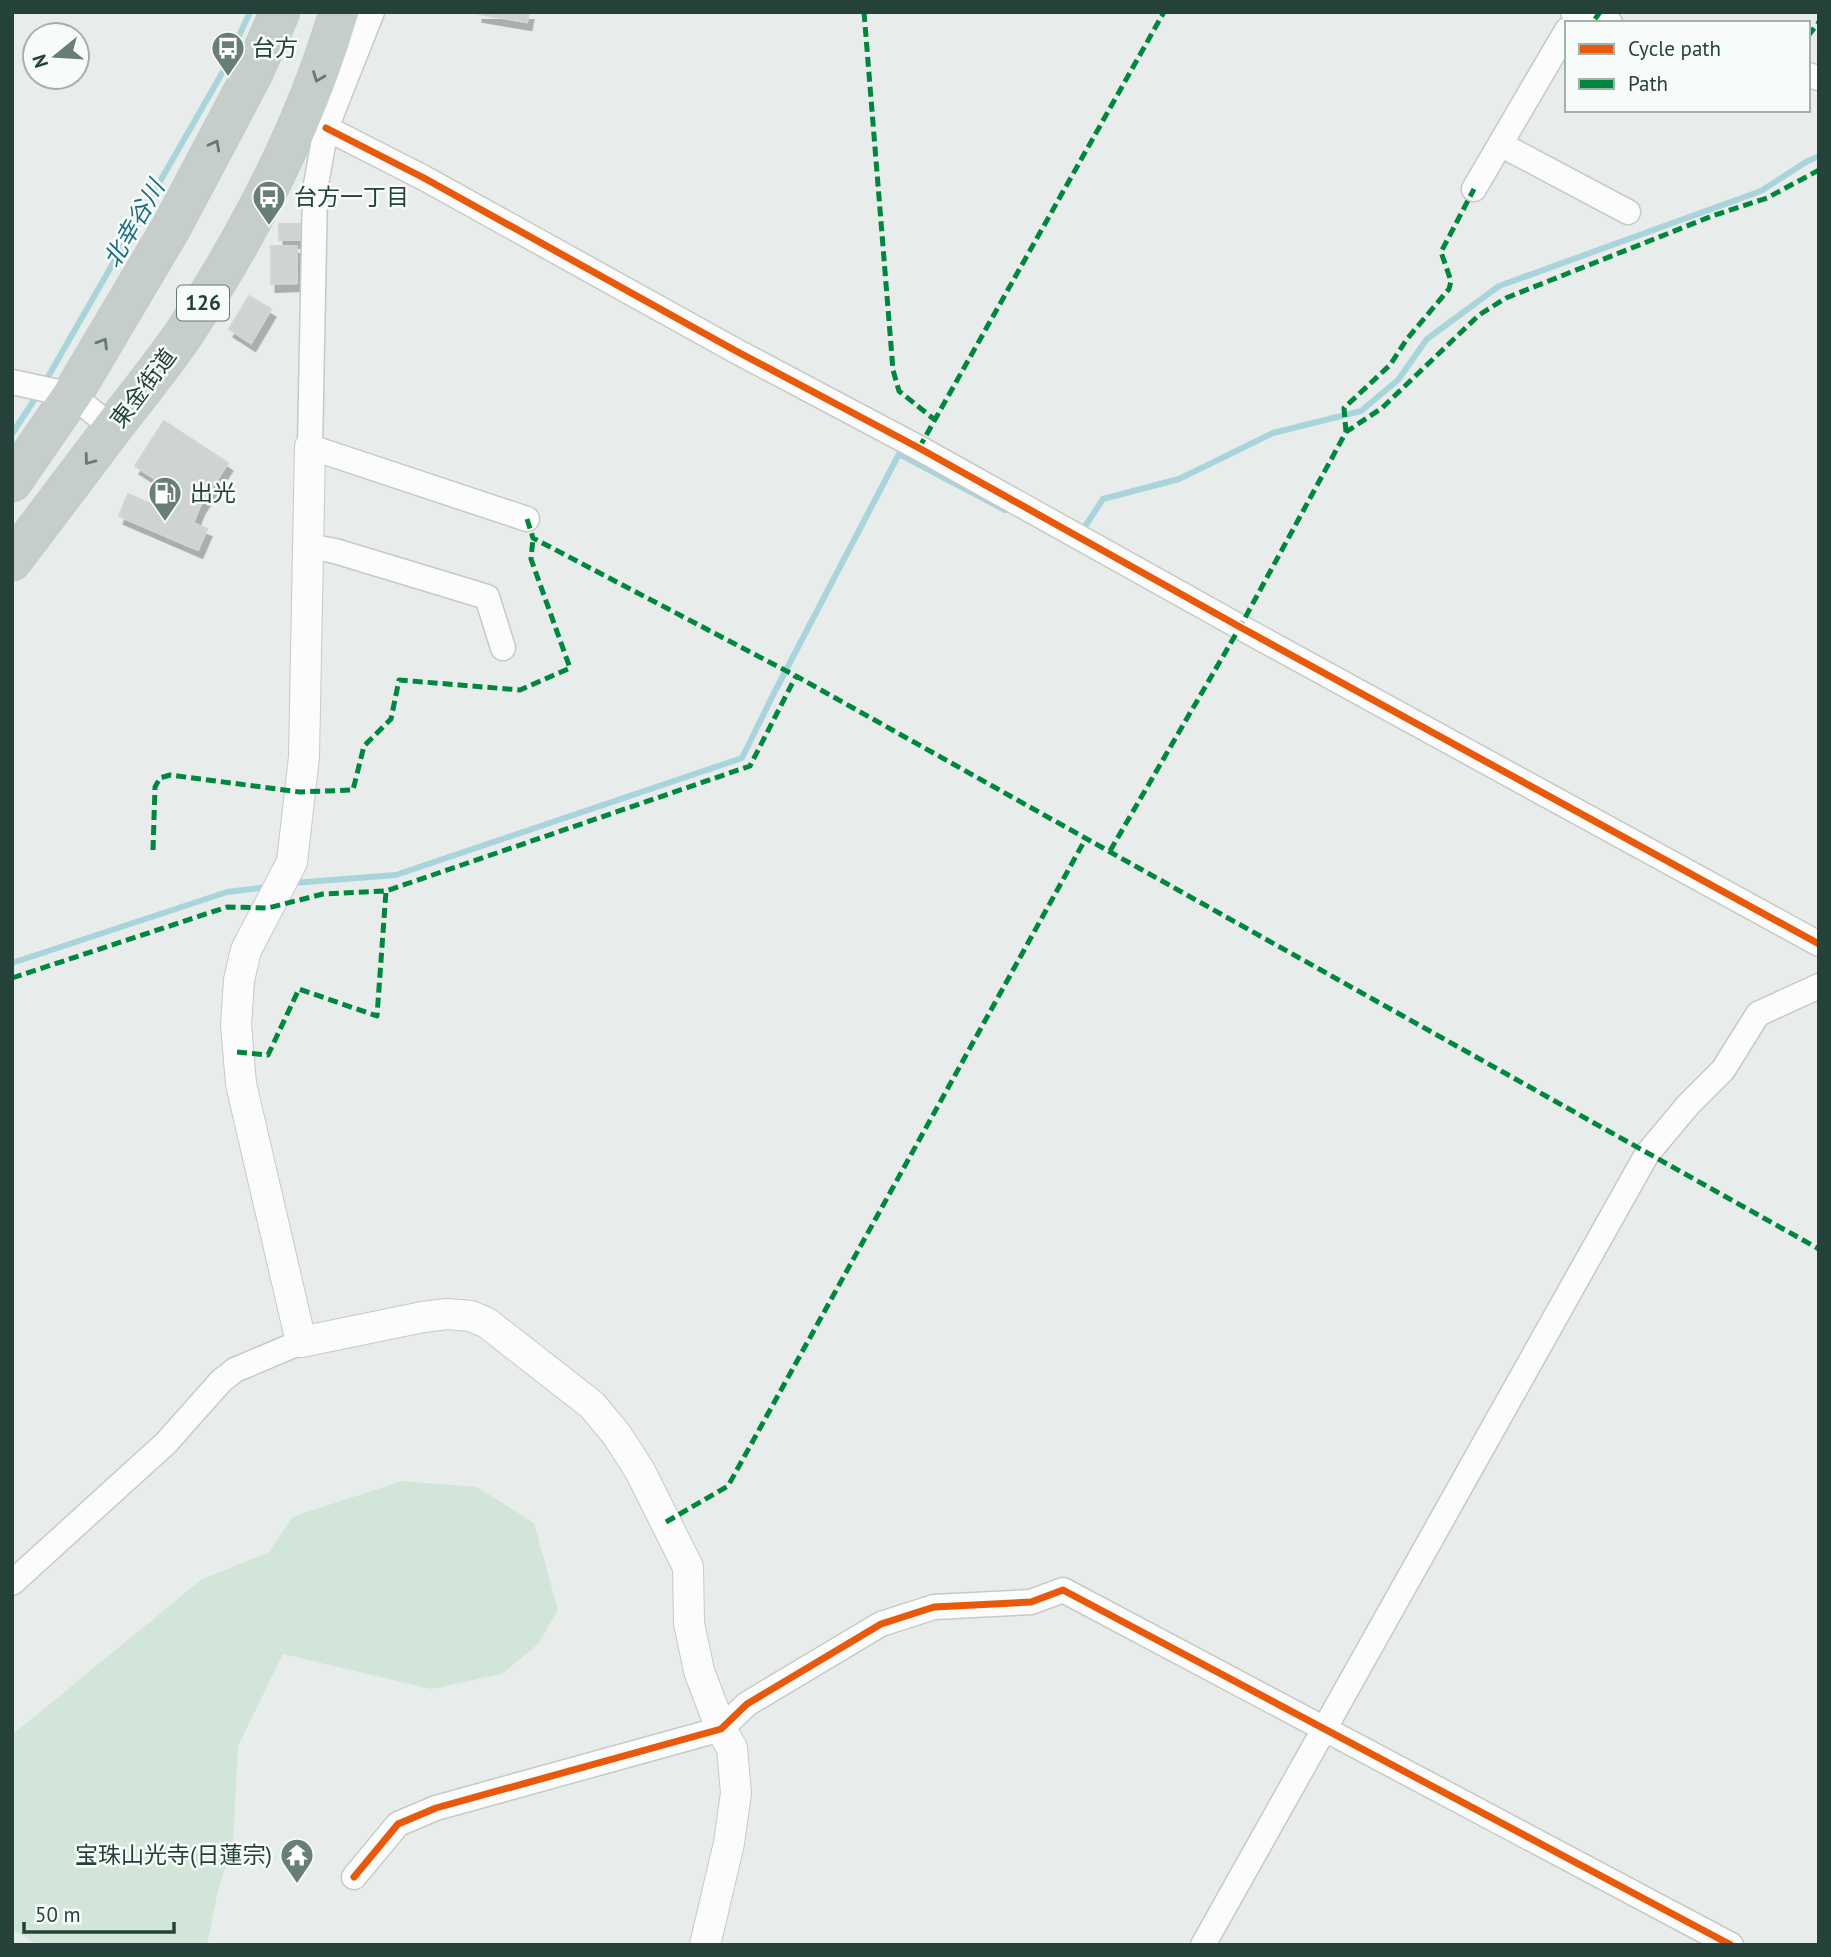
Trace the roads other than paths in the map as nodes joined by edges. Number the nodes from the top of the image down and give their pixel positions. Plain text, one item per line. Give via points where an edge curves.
1 (280, 12) edge
2 (339, 12) edge
3 (372, 12) edge
4 (1575, 13) edge
5 (1603, 21) edge
6 (1565, 33) edge
7 (326, 128) junction
8 (1500, 144) junction
9 (273, 177) junction
10 (1474, 189) dead end
11 (315, 190) junction
12 (1629, 212) dead end
13 (12, 382) edge
14 (72, 395) junction
15 (113, 428) junction
16 (310, 447) junction
17 (12, 482) edge
18 (527, 519) dead end
19 (308, 546) junction
20 (12, 561) edge
21 (503, 648) dead end
22 (1819, 944) edge
23 (1819, 986) edge
24 (301, 1342) junction
25 (12, 1583) edge
26 (1324, 1728) junction
27 (722, 1729) junction
28 (354, 1877) dead end
29 (705, 1945) edge
30 (1203, 1945) edge
31 (1731, 1945) edge

14 -> 1 highway, 126 via 172,226
2 -> 9 highway, 東金街道 / 126 via 313,91
3 - 7 street
4 - 5 street
6 - 8 street
7 - 11 street
7 - 22 street via 919,447
8 - 10 street
8 - 12 street
9 - 11 street
9 - 15 highway, 東金街道 / 126 via 223,272
11 - 16 street
13 - 14 street
14 - 15 street
14 - 17 highway, 126
15 -> 20 highway, 東金街道 / 126
16 - 18 street
16 - 19 street
19 - 21 street via 487,597
19 - 24 street via 304,757 292,862 246,950 236,1001 241,1084
23 - 26 street via 1758,1014 1723,1070 1647,1154
24 - 25 street via 235,1370 221,1381 166,1443
24 - 27 street via 423,1317 471,1316 487,1323 592,1405 640,1471 688,1567 689,1623 703,1682
26 - 27 street via 1063,1590 1031,1602 934,1607 881,1624 747,1704
26 - 30 street
26 - 31 street
27 - 28 street via 436,1808 398,1824
27 - 29 street via 732,1748 736,1793

